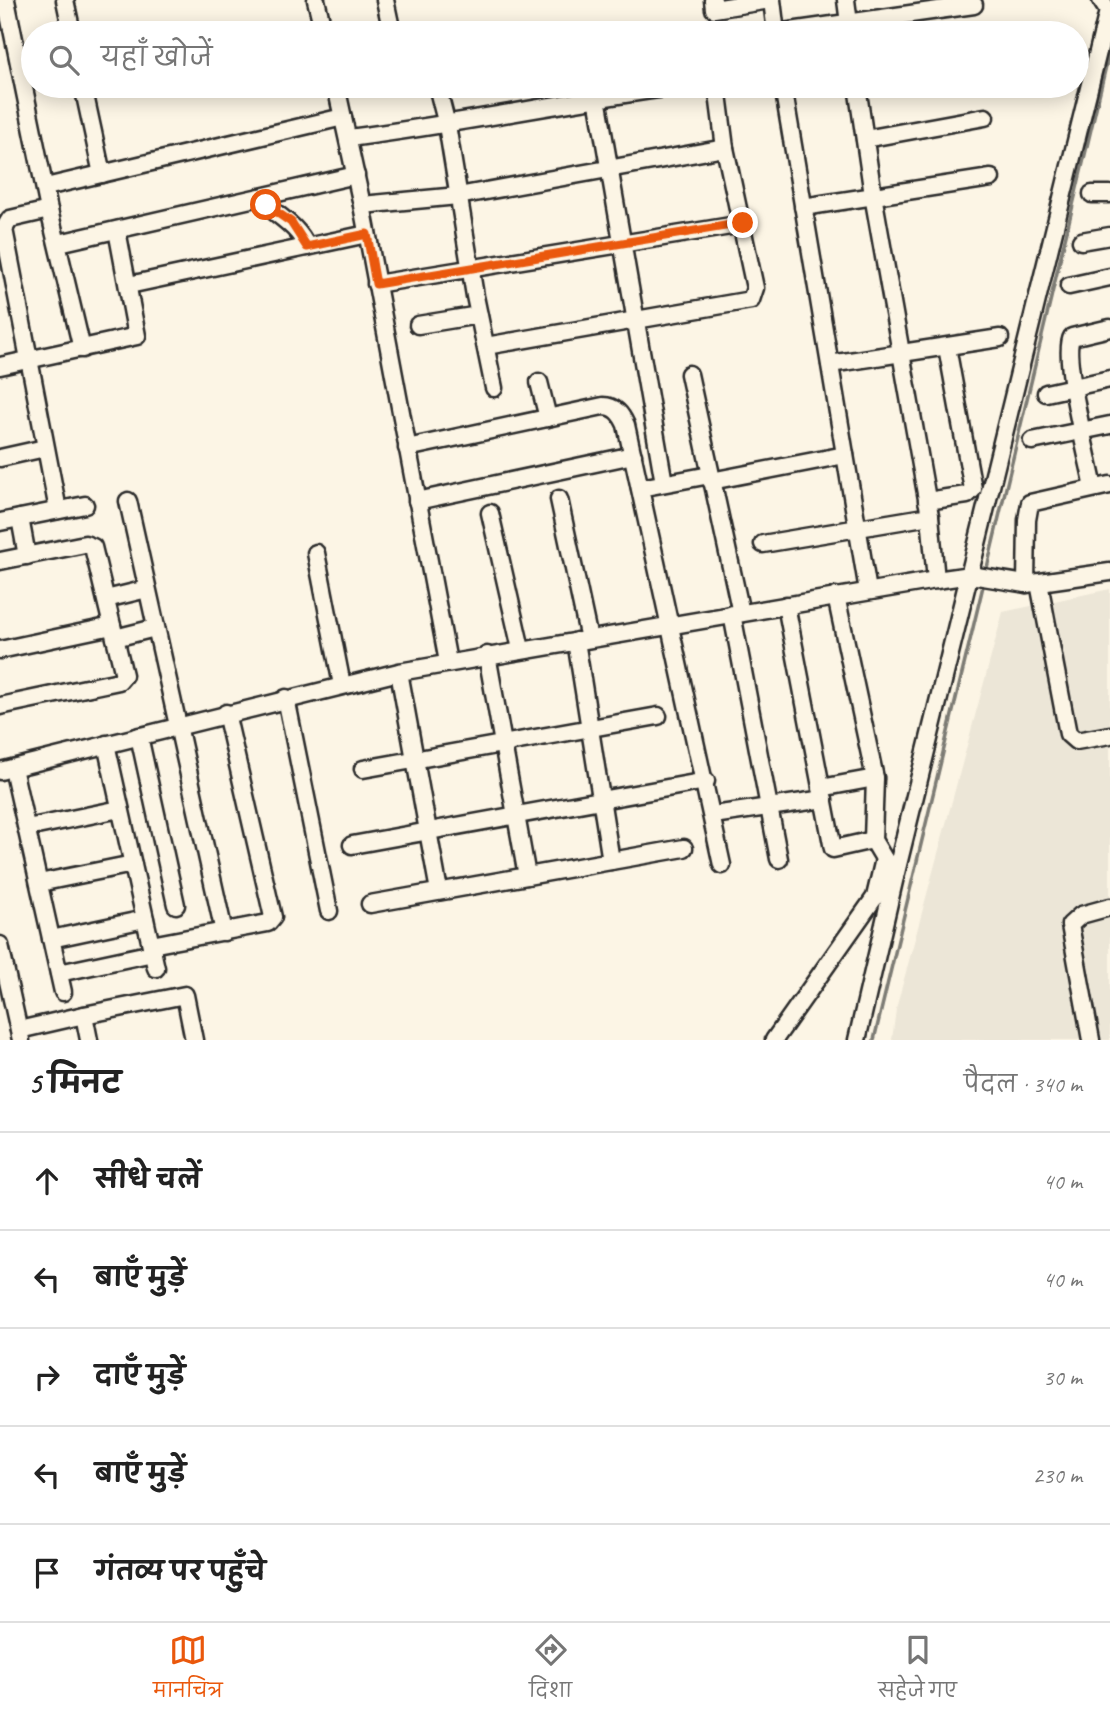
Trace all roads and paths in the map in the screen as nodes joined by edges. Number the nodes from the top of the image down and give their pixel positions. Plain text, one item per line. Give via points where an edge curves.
1 (6, 0) edge
2 (65, 0) edge
3 (316, 0) edge
4 (385, 0) edge
5 (713, 0) edge
6 (771, 0) edge
7 (846, 0) edge
8 (974, 5) dead end
9 (1106, 6) edge
10 (69, 21) edge
11 (321, 21) edge
12 (389, 21) edge
13 (774, 21) edge
14 (849, 21) edge
15 (888, 21) edge
16 (7, 38) edge
17 (1089, 79) edge
18 (21, 91) edge
19 (23, 98) edge
20 (86, 98) edge
21 (339, 98) edge
22 (440, 98) edge
23 (569, 98) edge
24 (597, 98) edge
25 (719, 98) edge
26 (785, 98) edge
27 (859, 98) edge
28 (1085, 98) edge
29 (343, 117) junction
30 (985, 117) dead end
31 (447, 125) junction
32 (349, 138) junction
33 (865, 139) junction
34 (725, 148) junction
35 (608, 167) junction
36 (102, 174) junction
37 (356, 175) junction
38 (991, 178) dead end
39 (46, 187) junction
40 (1092, 194) dead end
41 (1110, 194) edge
42 (458, 195) junction
43 (873, 195) junction
44 (259, 198) junction
45 (362, 205) junction
46 (803, 207) junction
47 (50, 210) junction
48 (743, 223) junction
49 (117, 230) junction
50 (367, 234) junction
51 (1110, 236) edge
52 (3, 241) edge
53 (1081, 241) dead end
54 (59, 243) junction
55 (621, 244) junction
56 (307, 247) junction
57 (471, 268) junction
58 (1110, 277) edge
59 (376, 284) junction
60 (129, 285) junction
61 (1069, 286) dead end
62 (16, 294) junction
63 (0, 297) edge
64 (479, 315) junction
65 (636, 320) junction
66 (418, 325) dead end
67 (1110, 328) edge
68 (1000, 338) dead end
69 (486, 346) junction
70 (947, 347) junction
71 (82, 349) junction
72 (901, 353) junction
73 (27, 360) junction
74 (830, 364) junction
75 (0, 366) edge
76 (689, 374) dead end
77 (1110, 379) edge
78 (539, 382) dead end
79 (1073, 387) junction
80 (494, 388) dead end
81 (1046, 394) dead end
82 (548, 418) junction
83 (1110, 425) edge
84 (1083, 431) junction
85 (1032, 441) dead end
86 (45, 448) junction
87 (407, 448) junction
88 (633, 455) junction
89 (845, 456) junction
90 (0, 458) edge
91 (711, 478) junction
92 (663, 483) junction
93 (1102, 486) edge
94 (640, 488) junction
95 (559, 499) dead end
96 (128, 501) dead end
97 (417, 501) junction
98 (85, 505) dead end
99 (928, 508) junction
100 (58, 510) junction
101 (490, 513) dead end
102 (20, 518) junction
103 (0, 522) edge
104 (860, 528) junction
105 (763, 544) dead end
106 (316, 553) dead end
107 (27, 556) junction
108 (0, 561) edge
109 (1110, 574) edge
110 (974, 575) junction
111 (936, 580) junction
112 (1033, 584) junction
113 (148, 589) junction
114 (868, 591) junction
115 (836, 596) junction
116 (106, 599) junction
117 (786, 605) junction
118 (736, 613) junction
119 (671, 625) junction
120 (155, 628) junction
121 (114, 632) junction
122 (582, 640) junction
123 (521, 649) junction
124 (0, 650) edge
125 (487, 655) junction
126 (448, 662) junction
127 (399, 672) junction
128 (342, 685) junction
129 (286, 698) junction
130 (0, 706) edge
131 (226, 713) junction
132 (658, 716) dead end
133 (177, 726) junction
134 (591, 727) junction
135 (1110, 735) edge
136 (139, 736) junction
137 (106, 744) junction
138 (501, 744) junction
139 (415, 760) junction
140 (7, 769) edge
141 (363, 769) dead end
142 (875, 778) junction
143 (706, 780) junction
144 (822, 794) junction
145 (603, 799) junction
146 (769, 807) junction
147 (120, 809) junction
148 (514, 815) junction
149 (713, 815) junction
150 (27, 828) junction
151 (428, 831) junction
152 (873, 840) junction
153 (352, 845) dead end
154 (684, 848) dead end
155 (779, 859) dead end
156 (884, 859) junction
157 (611, 861) junction
158 (133, 864) junction
159 (722, 865) dead end
160 (527, 876) junction
161 (895, 877) junction
162 (39, 883) junction
163 (439, 891) junction
164 (370, 904) dead end
165 (176, 905) dead end
166 (1110, 907) edge
167 (329, 911) dead end
168 (145, 919) junction
169 (224, 932) junction
170 (51, 939) junction
171 (0, 945) edge
172 (153, 955) junction
173 (59, 973) junction
174 (63, 992) dead end
175 (84, 1015) junction
176 (20, 1035) edge
177 (89, 1040) edge
178 (194, 1040) edge
179 (774, 1040) edge
180 (858, 1040) edge
181 (1091, 1040) edge

1 - 16 street
2 - 10 street
3 - 11 street
4 - 12 street
5 - 6 street via 714,9
6 - 13 street
7 - 14 street
8 - 15 street
9 - 17 street
16 - 18 street
19 - 39 street
20 - 36 street
21 - 29 street
22 - 31 street
23 - 31 street
24 - 35 street
25 - 34 street
26 - 46 street
27 - 33 street
28 - 110 street
29 - 32 street
29 - 36 street
30 - 33 street
31 - 32 street
31 - 42 street
32 - 37 street
33 - 43 street
34 - 35 street
34 - 48 street
35 - 42 street
35 - 55 street
36 - 39 street
37 - 44 street
37 - 45 street
38 - 43 street
39 - 47 street
40 - 41 street
42 - 45 street
42 - 57 street
43 - 46 street
43 - 72 street
44 - 49 street
44 - 56 street via 291,222
45 - 50 street
46 - 74 street
47 - 52 street via 10,219
47 - 54 street
48 - 55 street
48 - 65 street via 755,288 751,300
49 - 54 street
49 - 60 street
50 - 56 street
50 - 59 street
51 - 53 street
52 - 62 street
54 - 71 street
55 - 57 street
55 - 65 street
56 - 60 street
57 - 59 street
57 - 64 street
58 - 61 street
59 - 87 street
60 - 71 street via 137,336
62 - 63 street
62 - 73 street
64 - 66 street
64 - 69 street
65 - 69 street
65 - 92 street
67 - 79 street via 1069,340
68 - 70 street
69 - 80 street
70 - 72 street
70 - 99 street via 973,489
71 - 73 street
72 - 74 street
72 - 99 street
73 - 75 street
73 - 86 street
74 - 89 street
76 - 91 street
77 - 79 street
78 - 82 street
79 - 81 street
79 - 84 street
82 - 87 street
82 - 88 street via 609,406 624,419
83 - 84 street
84 - 85 street
84 - 93 street
86 - 90 street
86 - 100 street
87 - 97 street
88 - 94 street
88 - 97 street
89 - 91 street
89 - 104 street
91 - 92 street
91 - 118 street
92 - 94 street
93 - 112 street via 1030,503 1027,520
94 - 119 street
95 - 122 street
96 - 113 street
97 - 126 street
98 - 100 street
99 - 104 street
99 - 111 street
100 - 102 street
101 - 123 street
102 - 103 street
102 - 107 street
104 - 105 street
104 - 114 street
106 - 128 street
107 - 108 street
107 - 116 street via 91,545
109 - 112 street
110 - 111 street
110 - 112 street
110 - 161 street
111 - 114 street
112 - 135 street via 1068,734 1076,741
113 - 116 street
113 - 120 street
114 - 115 street
115 - 117 street
115 - 142 street
116 - 121 street
117 - 118 street
117 - 144 street
118 - 119 street
118 - 146 street
119 - 122 street
119 - 143 street
120 - 121 street
120 - 133 street
121 - 124 street
121 - 130 street via 124,676 119,681
122 - 123 street
122 - 134 street
123 - 125 street
125 - 126 street
125 - 138 street
126 - 127 street
127 - 128 street
127 - 139 street
128 - 129 street
129 - 131 street
129 - 167 street
131 - 133 street
131 - 169 street via 273,917 268,923
132 - 134 street
133 - 136 street
133 - 169 street
134 - 138 street
134 - 145 street
136 - 137 street
136 - 165 street
137 - 140 street
137 - 147 street
138 - 139 street
138 - 148 street
139 - 141 street
139 - 151 street
140 - 150 street
142 - 144 street
142 - 152 street
143 - 145 street
143 - 149 street
144 - 146 street
144 - 152 street via 833,849
145 - 148 street
145 - 157 street
146 - 149 street
146 - 155 street
147 - 150 street
147 - 158 street
148 - 151 street
148 - 160 street
149 - 159 street
150 - 162 street
151 - 153 street
151 - 163 street
152 - 156 street
154 - 157 street
156 - 161 street
156 - 179 street via 874,897
157 - 160 street
158 - 162 street
158 - 168 street
160 - 163 street
161 - 180 street
162 - 170 street
163 - 164 street
166 - 181 street via 1081,915 1070,925
168 - 170 street
168 - 172 street
169 - 172 street
170 - 173 street
171 - 176 street
172 - 173 street
173 - 174 street
175 - 176 street
175 - 177 street
175 - 178 street via 185,995

